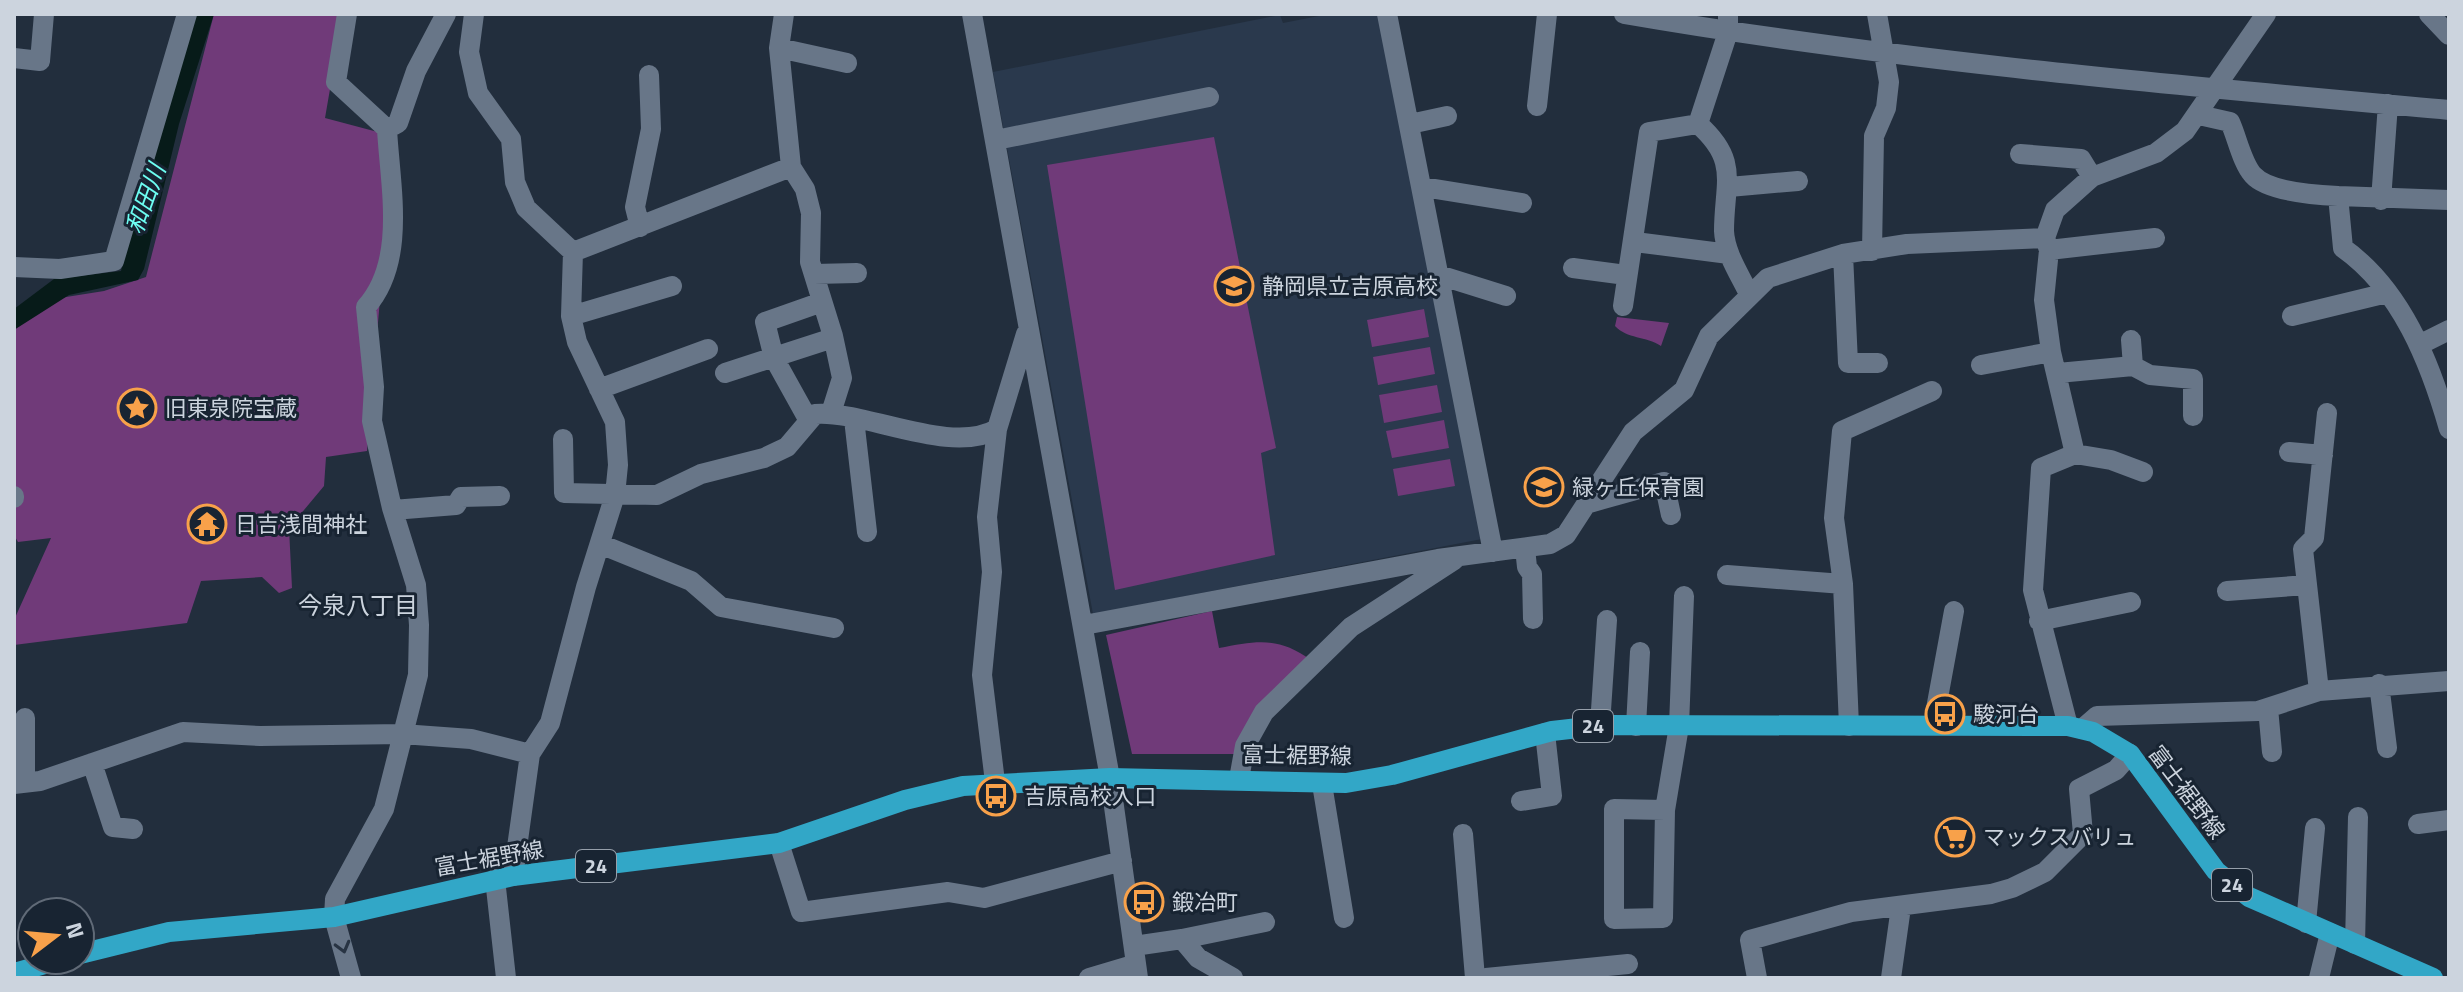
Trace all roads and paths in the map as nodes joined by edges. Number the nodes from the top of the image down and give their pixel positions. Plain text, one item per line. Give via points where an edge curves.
1 (44, 14) edge
2 (187, 14) edge
3 (347, 14) edge
4 (446, 14) edge
5 (474, 14) edge
6 (784, 14) edge
7 (972, 14) edge
8 (1387, 14) edge
9 (1547, 14) edge
10 (1624, 14) edge
11 (1877, 14) edge
12 (2429, 14) edge
13 (2261, 15) edge
14 (1728, 23) edge
15 (2449, 35) edge
16 (779, 48) junction
17 (1884, 51) junction
18 (14, 58) edge
19 (847, 63) dead end
20 (649, 75) dead end
21 (2212, 88) junction
22 (1209, 97) dead end
23 (2388, 104) junction
24 (1537, 106) dead end
25 (2449, 110) edge
26 (2199, 115) junction
27 (1447, 116) dead end
28 (1410, 124) junction
29 (1698, 124) junction
30 (387, 129) junction
31 (996, 140) junction
32 (2020, 154) dead end
33 (791, 167) junction
34 (2092, 177) junction
35 (1798, 181) dead end
36 (1423, 187) junction
37 (1729, 187) junction
38 (2338, 196) junction
39 (2381, 200) junction
40 (2449, 200) edge
41 (1522, 203) dead end
42 (640, 227) junction
43 (2155, 238) dead end
44 (1635, 242) junction
45 (2047, 244) junction
46 (1872, 251) junction
47 (573, 252) junction
48 (1729, 254) junction
49 (1843, 254) junction
50 (14, 267) edge
51 (1573, 268) dead end
52 (857, 273) dead end
53 (814, 274) junction
54 (1439, 275) junction
55 (1626, 275) junction
56 (672, 286) dead end
57 (2387, 293) junction
58 (1749, 294) junction
59 (1506, 296) dead end
60 (822, 302) junction
61 (1623, 306) dead end
62 (571, 316) junction
63 (2292, 316) dead end
64 (1028, 326) junction
65 (2449, 330) edge
66 (833, 338) junction
67 (2131, 340) dead end
68 (2419, 345) junction
69 (708, 349) dead end
70 (2051, 352) junction
71 (774, 358) junction
72 (1878, 363) dead end
73 (1981, 365) dead end
74 (2133, 366) junction
75 (725, 373) dead end
76 (2058, 373) junction
77 (599, 389) junction
78 (1932, 391) dead end
79 (2445, 403) edge
80 (831, 413) junction
81 (2327, 413) dead end
82 (2193, 416) dead end
83 (854, 419) junction
84 (809, 421) junction
85 (997, 429) junction
86 (2449, 429) edge
87 (563, 439) dead end
88 (2289, 452) dead end
89 (2075, 454) junction
90 (2323, 455) junction
91 (2143, 472) dead end
92 (615, 495) junction
93 (500, 496) dead end
94 (1589, 503) junction
95 (393, 510) junction
96 (1671, 515) dead end
97 (867, 532) dead end
98 (600, 544) junction
99 (1525, 548) junction
100 (1493, 552) junction
101 (1454, 560) junction
102 (1727, 575) dead end
103 (1843, 584) junction
104 (2307, 585) junction
105 (2227, 591) dead end
106 (1684, 596) dead end
107 (2131, 602) dead end
108 (1954, 611) dead end
109 (1533, 619) dead end
110 (1607, 620) dead end
111 (2039, 621) junction
112 (1084, 625) junction
113 (834, 628) dead end
114 (1640, 652) dead end
115 (2449, 681) edge
116 (2379, 684) junction
117 (2319, 691) junction
118 (2268, 708) junction
119 (25, 718) dead end
120 (1600, 725) junction
121 (1933, 725) junction
122 (1636, 726) junction
123 (1679, 726) junction
124 (1849, 726) junction
125 (2075, 728) junction
126 (1545, 733) junction
127 (402, 734) junction
128 (2387, 748) dead end
129 (2272, 752) dead end
130 (530, 754) junction
131 (2130, 754) junction
132 (92, 763) junction
133 (1110, 778) junction
134 (1239, 779) junction
135 (995, 782) junction
136 (20, 784) edge
137 (1322, 784) junction
138 (1521, 801) dead end
139 (1665, 810) junction
140 (2358, 817) dead end
141 (2449, 820) edge
142 (2418, 824) dead end
143 (2315, 828) dead end
144 (133, 829) dead end
145 (1463, 834) dead end
146 (779, 843) junction
147 (1122, 861) junction
148 (504, 878) junction
149 (1901, 907) junction
150 (334, 917) junction
151 (1344, 918) dead end
152 (1265, 922) dead end
153 (2306, 923) junction
154 (2330, 933) junction
155 (1182, 939) junction
156 (2355, 944) junction
157 (96, 950) edge
158 (1136, 963) edge
159 (1628, 964) dead end
160 (351, 978) edge
161 (506, 978) edge
162 (1089, 978) edge
163 (1233, 978) edge
164 (1475, 978) edge
165 (1486, 978) edge
166 (1757, 978) edge
167 (1891, 978) edge
168 (2319, 978) edge
169 (2433, 978) edge

1 - 18 street via 40,61
2 - 50 street via 114,261 60,269
3 - 30 street via 336,82
4 - 30 street via 416,71 398,123
5 - 47 street via 469,52 478,93 511,139 515,182 526,208
6 - 16 street
7 - 31 street
8 - 28 street
9 - 24 street
10 - 14 street
11 - 17 street
12 - 15 street
13 - 21 street
14 - 17 street
14 - 29 street
16 - 19 street
16 - 33 street
17 - 21 street
17 - 46 street via 1889,82 1886,108 1874,136
20 - 42 street via 651,129 635,207
21 - 23 street
21 - 26 street
22 - 31 street
23 - 25 street
23 - 39 street
26 - 34 street via 2156,153
26 - 38 street via 2230,122 2253,175 2266,183 2302,194
27 - 28 street
28 - 36 street
29 - 37 street via 1719,143
29 - 44 street via 1649,132
30 - 95 street via 391,253 381,291 366,307 372,421
31 - 64 street
32 - 34 street via 2081,159
33 - 42 street
33 - 53 street via 805,189 811,213
34 - 45 street via 2055,210
35 - 37 street
36 - 41 street
36 - 54 street
37 - 48 street via 1724,233
38 - 39 street
38 - 57 street via 2343,248 2369,266
39 - 40 street
42 - 47 street
43 - 45 street
44 - 48 street
44 - 55 street
45 - 46 street via 1907,244
45 - 70 street via 2044,300
46 - 49 street
47 - 62 street
48 - 58 street
49 - 58 street via 1768,278
49 - 72 street via 1848,363
51 - 55 street
52 - 53 street
53 - 60 street
54 - 59 street
54 - 100 street
55 - 61 street
56 - 62 street
57 - 63 street
57 - 68 street
58 - 94 street via 1709,336 1684,390 1633,432
60 - 66 street
60 - 71 street via 765,322
62 - 77 street
64 - 85 street
64 - 112 street
65 - 68 street
66 - 71 street
66 - 80 street via 842,378
67 - 74 street
68 - 79 street
69 - 77 street
70 - 73 street
70 - 76 street
71 - 75 street
71 - 84 street
74 - 76 street
74 - 82 street via 2150,375 2193,379
76 - 89 street
77 - 92 street via 619,437
78 - 103 street via 1842,431 1834,518
79 - 86 street
80 - 83 street
80 - 84 street via 815,414
81 - 90 street
83 - 85 street via 925,434 985,436
83 - 97 street
84 - 92 street via 787,447 764,458 701,474 657,495
85 - 135 street via 987,517 992,572 982,675
87 - 92 street via 564,493
88 - 90 street
89 - 91 street
89 - 111 street via 2041,468 2033,590
90 - 104 street via 2314,538 2303,549
92 - 98 street
93 - 95 street via 461,497 456,505
94 - 96 street via 1664,482
94 - 99 street via 1566,535
95 - 127 street via 416,585 419,625 418,675
98 - 113 street via 691,581 721,607
98 - 130 street via 550,723
99 - 100 street
99 - 109 street via 1532,574
100 - 101 street
101 - 112 street
101 - 134 street via 1351,627 1264,712 1245,746
102 - 103 street
103 - 124 street
104 - 105 street
104 - 117 street
106 - 123 street
107 - 111 street
108 - 121 street
110 - 120 street
111 - 125 street
112 - 133 street
114 - 122 street
115 - 116 street
116 - 117 street
116 - 128 street
117 - 118 street
118 - 125 street via 2097,716
118 - 129 street
119 - 136 street
120 - 122 main road, 富士裾野線 / 24
120 - 126 main road, 富士裾野線 / 24
121 - 124 main road, 富士裾野線 / 24
121 - 125 main road, 富士裾野線 / 24
122 - 123 main road, 富士裾野線 / 24
123 - 124 main road, 富士裾野線 / 24
123 - 139 street
125 - 131 main road, 富士裾野線 / 24
126 - 137 main road, 富士裾野線 / 24 via 1392,775
126 - 138 street via 1552,796
127 - 130 street via 471,739
127 - 132 street via 183,732
127 - 150 street via 384,809 335,899
130 - 148 street
131 - 149 street via 2116,770 2079,789 2083,834 2045,872 1991,894
131 - 153 main road, 富士裾野線 / 24 via 2216,871 2249,897
132 - 136 street
132 - 144 street via 113,827
133 - 134 main road, 富士裾野線 / 24
133 - 135 main road, 富士裾野線 / 24
133 - 147 street
134 - 137 main road, 富士裾野線 / 24
135 - 146 main road, 富士裾野線 / 24 via 931,792
137 - 151 street
139 - 139 street via 1614,809 1614,919 1663,918
140 - 156 street
141 - 142 street
143 - 153 street
145 - 164 street
146 - 147 street via 801,912 948,892 984,898
146 - 148 main road, 富士裾野線 / 24
147 - 158 street
148 - 150 main road, 富士裾野線 / 24
148 - 161 street
149 - 166 street via 1851,912 1750,940
149 - 167 street
150 - 157 main road, 富士裾野線 / 24 via 169,932
150 -> 160 street
152 - 155 street
153 - 154 main road, 富士裾野線 / 24
154 - 156 main road, 富士裾野線 / 24
154 - 168 street
155 - 158 street
155 - 163 street via 1198,958
156 - 169 main road, 富士裾野線 / 24
158 - 162 street
159 - 165 street

